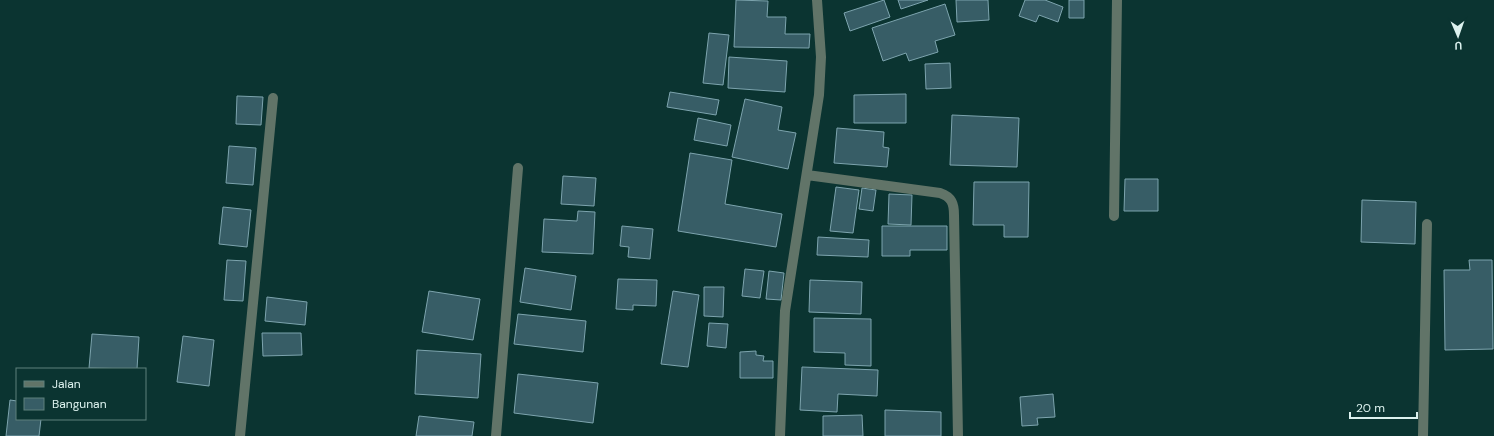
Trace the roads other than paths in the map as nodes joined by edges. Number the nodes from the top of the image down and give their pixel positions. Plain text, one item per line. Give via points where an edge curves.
1 (817, 0) edge
2 (1117, 0) edge
3 (273, 98) dead end
4 (518, 168) dead end
5 (807, 175) junction
6 (1114, 216) dead end
7 (1427, 224) dead end
8 (240, 436) edge
9 (496, 436) edge
10 (780, 436) edge
11 (958, 436) edge
12 (1423, 436) edge

1 - 5 street via 821,57 820,94
2 - 6 street
3 - 8 street
4 - 9 street
5 - 10 street via 785,311
5 - 11 street via 940,193 952,200
7 - 12 street

